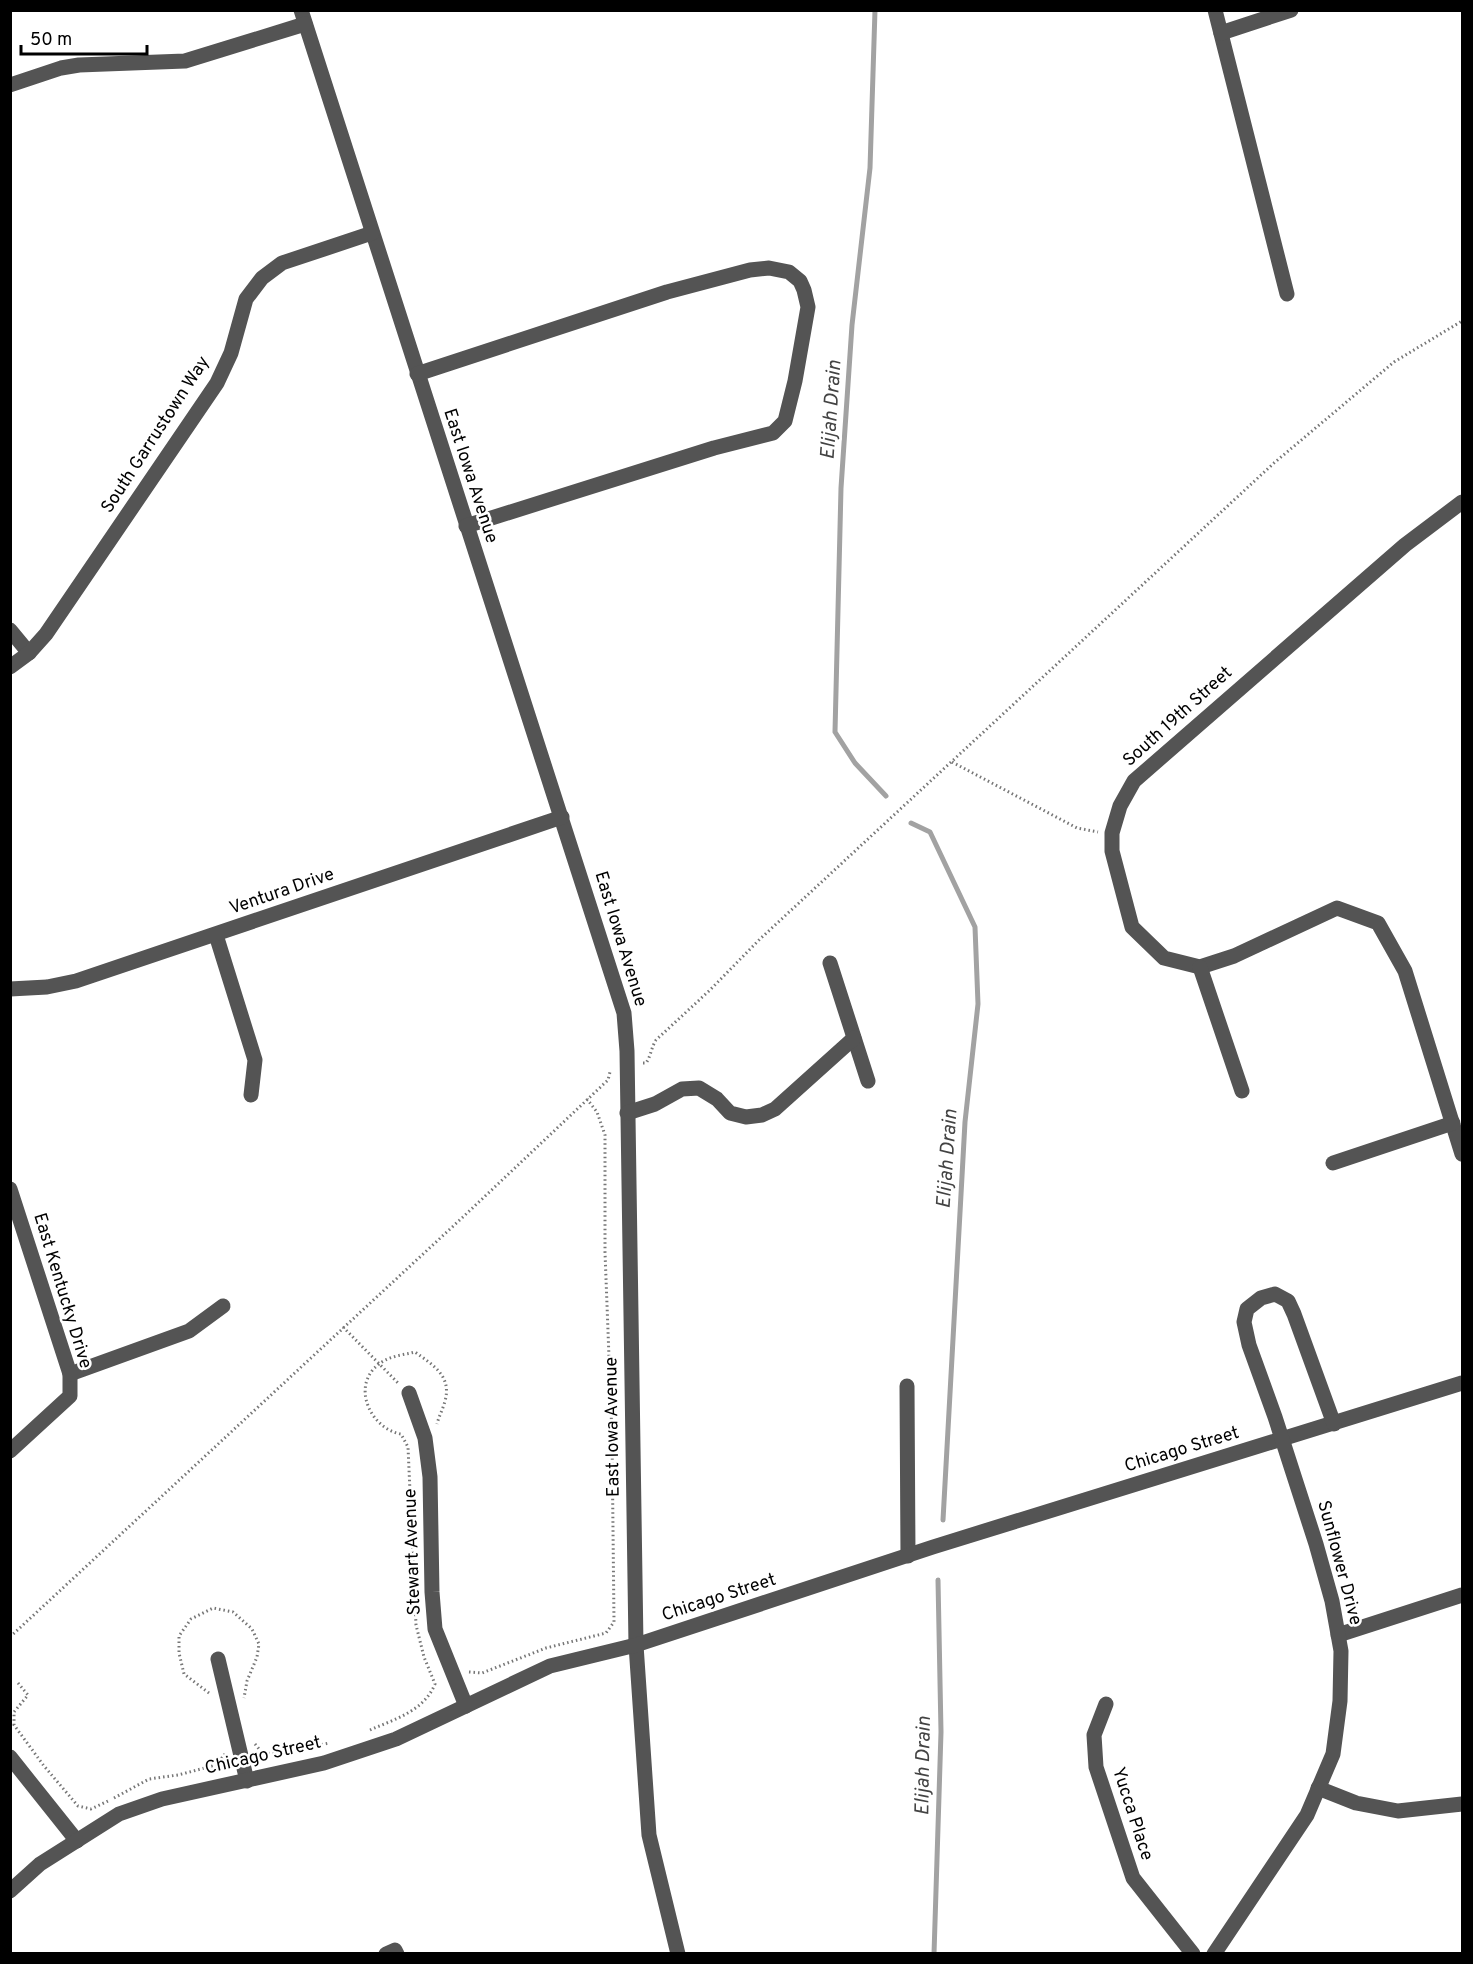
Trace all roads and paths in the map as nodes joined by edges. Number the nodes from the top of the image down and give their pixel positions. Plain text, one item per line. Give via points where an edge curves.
1 (1215, 10) edge
2 (1291, 10) edge
3 (303, 17) edge
4 (1221, 33) junction
5 (10, 85) edge
6 (372, 233) junction
7 (1287, 294) dead end
8 (1462, 321) edge
9 (417, 374) junction
10 (1462, 502) edge
11 (466, 526) junction
12 (10, 630) edge
13 (29, 653) junction
14 (10, 667) edge
15 (952, 762) junction
16 (562, 817) junction
17 (1112, 833) junction
18 (216, 935) junction
19 (830, 963) dead end
20 (1200, 968) junction
21 (10, 989) edge
22 (854, 1038) junction
23 (639, 1063) dead end
24 (611, 1064) dead end
25 (868, 1081) dead end
26 (1242, 1091) dead end
27 (251, 1095) dead end
28 (587, 1099) junction
29 (627, 1113) junction
30 (1453, 1123) junction
31 (1462, 1154) edge
32 (1332, 1163) dead end
33 (10, 1189) edge
34 (223, 1306) dead end
35 (343, 1327) junction
36 (379, 1364) junction
37 (70, 1374) junction
38 (1462, 1383) edge
39 (907, 1386) dead end
40 (409, 1393) joint
41 (1334, 1424) junction
42 (437, 1435) dead end
43 (1283, 1440) junction
44 (10, 1451) edge
45 (908, 1556) junction
46 (1462, 1596) edge
47 (1338, 1635) junction
48 (10, 1637) edge
49 (636, 1646) junction
50 (218, 1659) dead end
51 (463, 1666) dead end
52 (18, 1683) dead end
53 (212, 1701) dead end
54 (1107, 1704) dead end
55 (245, 1706) dead end
56 (466, 1706) junction
57 (368, 1730) dead end
58 (253, 1740) dead end
59 (335, 1742) dead end
60 (225, 1754) dead end
61 (10, 1757) edge
62 (247, 1781) junction
63 (1318, 1788) junction
64 (1462, 1804) edge
65 (77, 1841) junction
66 (10, 1892) edge
67 (386, 1953) edge
68 (396, 1953) edge
69 (678, 1953) edge
70 (1192, 1953) edge
71 (1214, 1953) edge

1 - 4 street
2 - 4 street
3 - 5 street via 185,61 79,65
3 - 6 street, East Iowa Avenue
4 - 7 street
6 - 9 street, East Iowa Avenue
6 - 13 street, South Garrustown Way via 282,263 262,278 246,299 231,353 217,383 46,634
8 - 15 path via 1394,362 1274,463
9 - 11 street, East Iowa Avenue
9 - 11 street via 667,292 750,270 789,272 804,290 808,307 795,381 785,421 773,433
10 - 17 street, South 19th Street via 1405,545 1134,781 1120,806
11 - 16 street, East Iowa Avenue
12 - 13 street
13 - 14 street, South Garrustown Way
15 - 17 path via 1077,828
15 - 23 path via 760,939 656,1040 646,1063
16 - 18 street, Ventura Drive
16 - 29 street, East Iowa Avenue via 624,1013
17 - 20 street, South 19th Street via 1112,851 1132,927 1164,958
18 - 21 street, Ventura Drive via 76,981
18 - 27 street via 255,1060
19 - 22 street
20 - 26 street
20 - 30 street via 1337,908 1378,923 1405,971
22 - 25 street
22 - 29 street via 775,1109 762,1115 730,1113 699,1088 682,1089
24 - 28 path via 608,1080
28 - 35 path
28 - 51 path via 597,1112 605,1135 614,1622 606,1633 546,1648 482,1673 468,1672
29 - 49 street, East Iowa Avenue
30 - 31 street
30 - 32 street
33 - 37 street, East Kentucky Drive
34 - 37 street via 189,1331
35 - 36 path
35 - 48 path
36 - 40 path
36 - 42 path via 415,1352 438,1368 447,1385
36 - 57 path via 369,1378 367,1407 390,1432 401,1434 408,1447 416,1625 435,1684 431,1695 411,1712
37 - 44 street, East Kentucky Drive via 70,1396
38 - 41 street, Chicago Street
39 - 45 street
40 - 56 street, Stewart Avenue via 425,1438 430,1477 435,1629
41 - 43 street, Chicago Street
41 - 43 street, Sunflower Drive via 1288,1301 1275,1294 1261,1298 1247,1309 1244,1322
43 - 45 street, Chicago Street
43 - 47 street, Sunflower Drive via 1316,1544
45 - 49 street, Chicago Street
46 - 47 street
47 - 63 street, Sunflower Drive via 1341,1651 1333,1754
49 - 56 street, Chicago Street via 550,1666
49 - 69 street, East Iowa Avenue via 649,1835
50 - 62 street
52 - 60 path via 28,1695 14,1712 14,1725 78,1806 91,1809 149,1779 216,1765
53 - 55 path via 208,1692 184,1674 179,1635 191,1619 213,1608 233,1612 252,1629 259,1644 247,1681
54 - 70 street, Yucca Place via 1094,1735 1096,1767 1133,1878
56 - 62 street, Chicago Street via 396,1739 324,1763
58 - 59 path via 263,1754
61 - 65 street
62 - 65 street, Chicago Street via 119,1814
63 - 64 street via 1356,1803 1398,1810
63 - 71 street, Sunflower Drive via 1307,1815
65 - 66 street, Chicago Street via 40,1864
67 - 68 street

